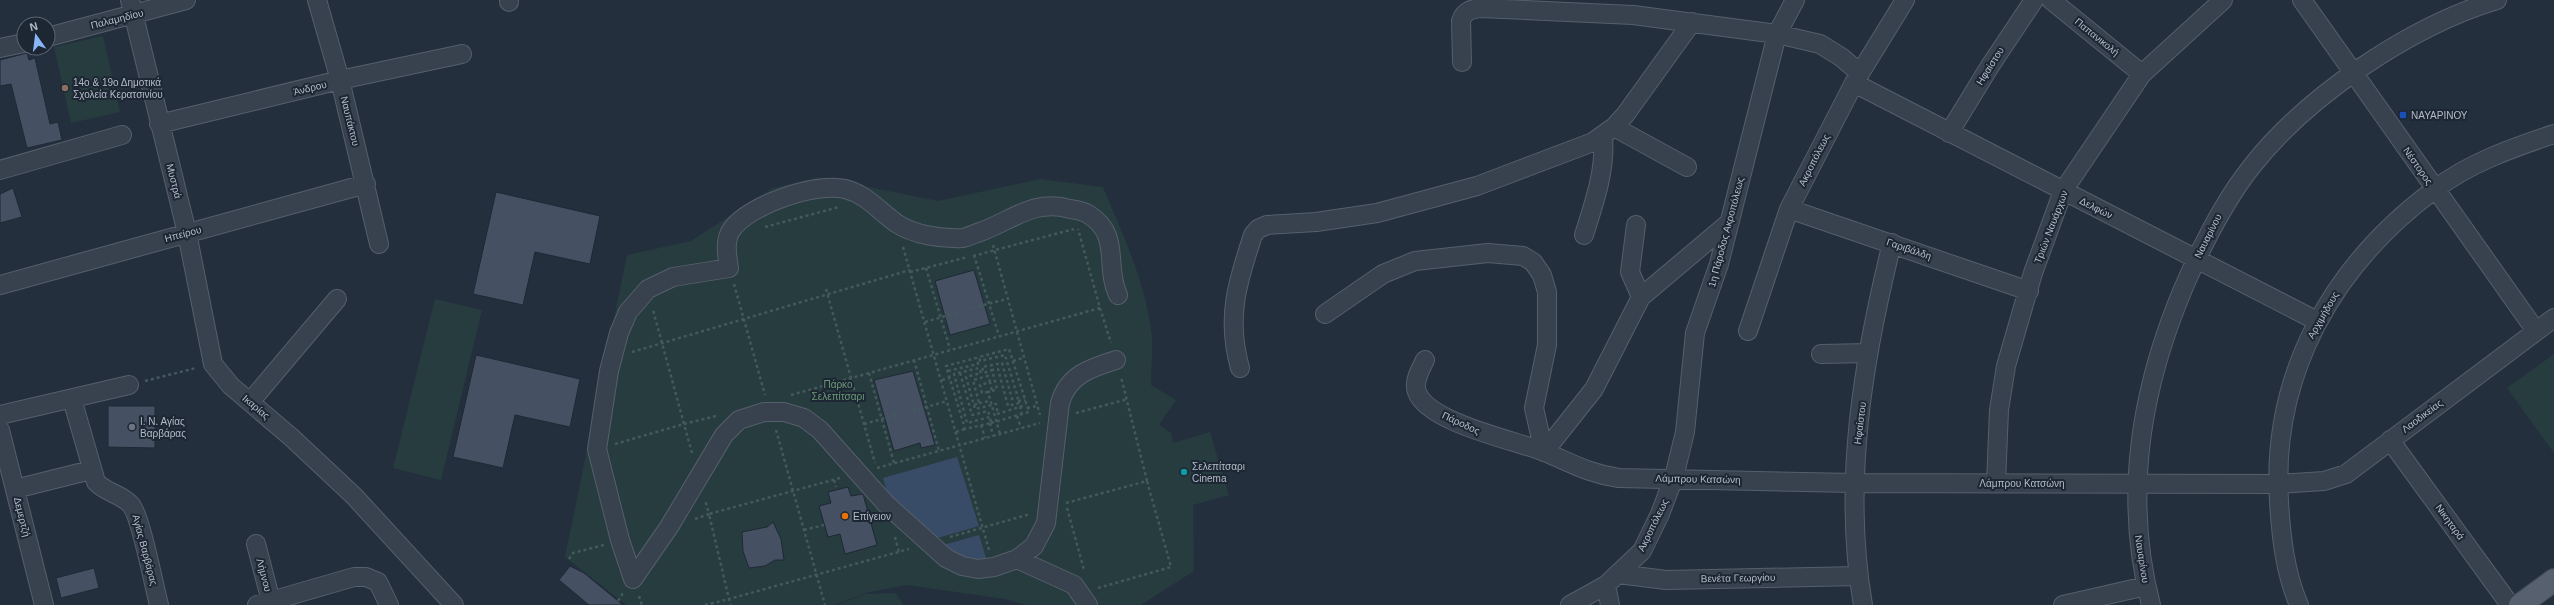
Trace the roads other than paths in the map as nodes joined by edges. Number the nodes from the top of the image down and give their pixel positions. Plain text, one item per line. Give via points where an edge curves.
1 (186, 0) edge
2 (317, 0) edge
3 (1795, 0) edge
4 (1905, 0) edge
5 (2034, 0) edge
6 (2051, 0) edge
7 (2223, 0) edge
8 (2302, 0) edge
9 (2497, 0) edge
10 (1573, 7) edge
11 (132, 8) edge
12 (1692, 22) junction
13 (56, 34) edge
14 (1777, 34) junction
15 (16, 45) edge
16 (0, 48) edge
17 (462, 54) dead end
18 (1462, 62) dead end
19 (2353, 73) junction
20 (2142, 74) junction
21 (1857, 78) junction
22 (340, 80) junction
23 (159, 124) junction
24 (1608, 131) junction
25 (1949, 133) junction
26 (2554, 134) edge
27 (122, 135) dead end
28 (1686, 167) dead end
29 (0, 170) edge
30 (366, 184) junction
31 (2434, 189) junction
32 (2063, 191) junction
33 (1790, 209) junction
34 (1730, 222) junction
35 (1636, 225) dead end
36 (187, 233) junction
37 (1584, 235) dead end
38 (1892, 243) junction
39 (378, 244) dead end
40 (2197, 260) junction
41 (0, 284) edge
42 (2029, 291) junction
43 (1118, 295) dead end
44 (1641, 297) junction
45 (337, 299) dead end
46 (1325, 314) dead end
47 (2554, 318) edge
48 (2317, 321) junction
49 (1748, 331) dead end
50 (2536, 331) junction
51 (1868, 353) junction
52 (1821, 354) dead end
53 (1116, 360) road end
54 (1424, 360) dead end
55 (213, 364) joint
56 (1240, 368) dead end
57 (129, 385) road end
58 (72, 399) junction
59 (250, 402) junction
60 (0, 415) edge
61 (0, 430) edge
62 (1685, 432) joint
63 (2390, 440) junction
64 (1544, 452) junction
65 (91, 470) junction
66 (1674, 478) junction
67 (2138, 482) junction
68 (1853, 483) junction
69 (1996, 483) junction
70 (2278, 484) junction
71 (15, 489) junction
72 (256, 544) dead end
73 (1017, 559) junction
74 (1858, 576) junction
75 (1612, 580) junction
76 (2554, 580) edge
77 (2146, 586) junction
78 (1086, 596) edge
79 (267, 604) edge
80 (44, 605) edge
81 (159, 605) edge
82 (389, 605) edge
83 (454, 605) edge
84 (1570, 605) edge
85 (1610, 605) edge
86 (1863, 605) edge
87 (2063, 605) edge
88 (2151, 605) edge
89 (2299, 605) edge
90 (2510, 605) edge
91 (2520, 605) edge

1 - 11 street, Παλαμηδίου
2 - 22 street, Ναυπάκτου
3 - 14 street, 1η Πάροδος Ακροπόλεως
4 - 21 street, Ακροπόλεως
5 - 25 street, Ηφαίστου
6 - 20 street, Παπανικολή
7 - 20 street, Τριών Ναυάρχων
8 - 19 street, Νέστορος
9 - 19 street, Ναυαρίνου via 2453,16
10 - 12 street, Δελφών
10 - 18 street, Δελφών via 1481,8 1468,11 1461,21
11 - 13 street, Παλαμηδίου
11 - 23 street, Μυστρά
12 - 14 street, Δελφών
12 - 24 street via 1625,115
14 - 21 street, Δελφών via 1820,44 1841,57
14 - 34 street, 1η Πάροδος Ακροπόλεως
15 - 16 street
17 - 22 street, Άνδρου
19 - 31 street, Νέστορος
19 - 40 street, Ναυαρίνου via 2291,125 2257,160 2225,205
20 - 32 street, Τριών Ναυάρχων
21 - 25 street, Δελφών
21 - 33 street, Ακροπόλεως
22 - 23 street, Άνδρου
22 - 30 street, Ναυπάκτου
23 - 36 street, Μυστρά
24 - 28 street
24 - 37 street via 1599,184
24 - 56 street via 1546,162 1478,186 1377,213 1316,222 1267,225 1258,229 1235,294 1232,331
25 - 32 street, Δελφών
26 - 31 street, Αρχιμήδους via 2496,155
27 - 29 street
30 - 36 street, Ηπείρου
30 - 39 street, Ναυπάκτου
31 - 48 street, Αρχιμήδους via 2366,253
31 - 50 street, Νέστορος
32 - 40 street, Δελφών
32 - 42 street, Τριών Ναυάρχων
33 - 38 street, Γαριβάλδη
33 - 49 street, Ακροπόλεως
34 - 44 street
34 - 62 street, 1η Πάροδος Ακροπόλεως via 1719,264 1695,333
35 - 44 street via 1630,272
36 - 41 street, Ηπείρου
36 - 55 street, Μυστρά
38 - 42 street, Γαριβάλδη
38 - 51 street, Ηφαίστου
40 - 48 street, Δελφών
40 - 67 street, Ναυαρίνου via 2171,314 2159,350 2144,417
42 - 69 street, Τριών Ναυάρχων via 2006,366 1999,410
43 - 73 street via 1113,282 1110,239 1104,228 1087,213 1058,205 1042,205 1025,210 964,238 937,237 910,230 896,223 867,200 844,189 806,192 774,200 748,214 731,230 726,246 729,268 673,277 648,289 628,312 612,357 597,449 620,540 633,579 669,527 724,435 739,420 754,414 770,412 784,412 804,418 820,430 886,504 946,558 962,566 978,569 994,567
44 - 64 street via 1594,389
45 - 59 street
46 - 64 street via 1383,274 1415,261 1488,252 1523,256 1533,262 1542,275 1548,308 1547,345 1534,408
47 - 50 street, Λαοδικείας
48 - 70 street, Αρχιμήδους via 2287,397
50 - 63 street, Λαοδικείας
51 - 52 street
51 - 68 street, Ηφαίστου
53 - 73 street via 1079,374 1064,390 1058,418 1046,523 1034,546
54 - 64 street, Πάροδος via 1416,385 1417,393 1427,405 1471,429
55 - 59 street, Ικαρίας via 231,386
57 - 58 street
58 - 60 street
58 - 65 street, Αγίας Βαρβάρας
59 - 83 street, Ικαρίας via 354,496
61 - 71 street, Δεμερτζή
62 - 66 street, Ακροπόλεως
63 - 70 street, Λαοδικείας via 2346,474 2335,478
63 - 90 street, Νικηταρά
64 - 66 street, Λάμπρου Κατσώνη via 1599,475 1619,478
65 - 71 street
65 - 81 street, Αγίας Βαρβάρας via 96,482 104,490 123,498 135,510
66 - 68 street, Λάμπρου Κατσώνη
66 - 75 street, Ακροπόλεως via 1642,551
67 - 69 street, Λάμπρου Κατσώνη
67 - 70 street, Λάμπρου Κατσώνη
67 - 77 street, Ναυαρίνου via 2138,536
68 - 69 street, Λάμπρου Κατσώνη
68 - 74 street, Ηφαίστου
70 - 89 street, Αρχιμήδους via 2280,523 2287,563
71 - 80 street, Δεμερτζή
72 - 79 street, Λήμνου
73 - 78 street via 1063,579
74 - 75 street, Βενέτα Γεωργίου
74 - 86 street, Ηφαίστου
75 - 84 street, Ακροπόλεως
75 - 85 street
76 - 91 main road
77 - 87 street
77 - 88 street, Ναυαρίνου
79 - 82 street via 354,578 366,577 378,582

